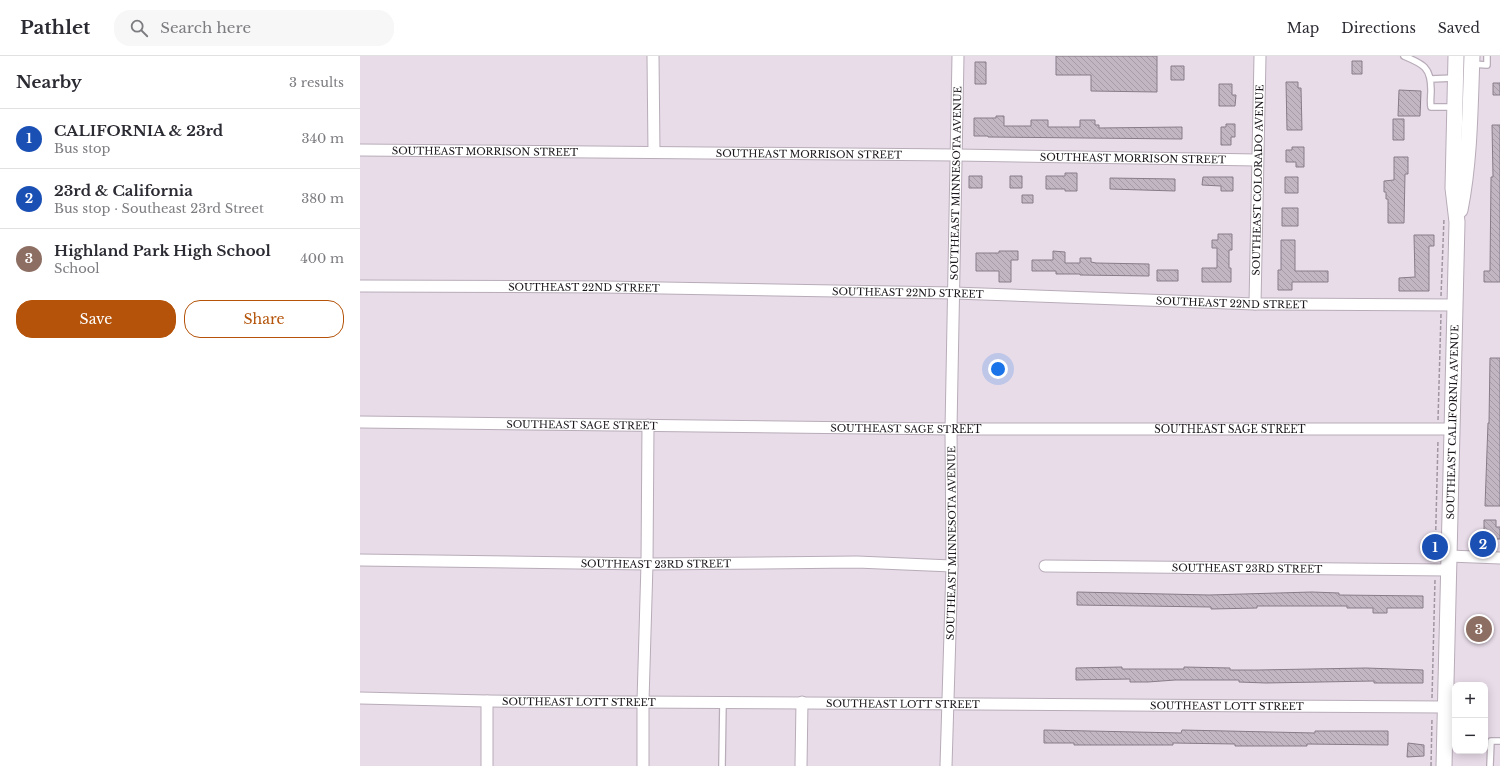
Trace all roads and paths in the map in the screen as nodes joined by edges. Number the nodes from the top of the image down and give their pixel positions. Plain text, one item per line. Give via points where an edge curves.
1 (653, 56) edge
2 (958, 56) edge
3 (1260, 56) edge
4 (1404, 56) edge
5 (1456, 56) edge
6 (1487, 56) edge
7 (1471, 60) edge
8 (1455, 78) junction
9 (1431, 79) junction
10 (1455, 107) junction
11 (360, 150) edge
12 (654, 152) junction
13 (956, 155) junction
14 (1257, 160) junction
15 (1444, 212) dead end
16 (1457, 222) junction
17 (360, 286) edge
18 (954, 293) junction
19 (1255, 304) junction
20 (1448, 305) junction
21 (360, 422) edge
22 (648, 425) junction
23 (951, 429) junction
24 (1445, 429) junction
25 (1500, 558) edge
26 (360, 560) edge
27 (647, 564) junction
28 (952, 566) junction
29 (1045, 566) dead end
30 (1444, 566) junction
31 (360, 698) edge
32 (487, 701) junction
33 (643, 701) junction
34 (723, 702) junction
35 (802, 702) junction
36 (948, 704) junction
37 (1439, 707) junction
38 (1500, 742) edge
39 (487, 766) edge
40 (643, 766) edge
41 (722, 766) edge
42 (801, 766) edge
43 (946, 766) edge
44 (1431, 766) edge
45 (1444, 766) edge
46 (1490, 766) edge

1 - 12 street
2 - 13 street, SOUTHEAST MINNESOTA AVENUE
3 - 14 street, SOUTHEAST COLORADO AVENUE
4 - 9 lane via 1425,66
5 - 8 main road, SOUTHEAST CALIFORNIA AVENUE
6 - 7 lane via 1487,65
7 - 16 main road, SOUTHEAST CALIFORNIA AVENUE via 1464,191
8 - 9 lane
8 - 10 main road, SOUTHEAST CALIFORNIA AVENUE
9 - 10 lane via 1431,107
10 - 16 main road, SOUTHEAST CALIFORNIA AVENUE via 1453,188
11 - 12 street, SOUTHEAST MORRISON STREET
12 - 13 street, SOUTHEAST MORRISON STREET
13 - 14 street, SOUTHEAST MORRISON STREET
13 - 18 street, SOUTHEAST MINNESOTA AVENUE
14 - 19 street, SOUTHEAST COLORADO AVENUE
15 - 20 path
16 - 20 main road, SOUTHEAST CALIFORNIA AVENUE
17 - 18 street, SOUTHEAST 22ND STREET via 604,286
18 - 19 street, SOUTHEAST 22ND STREET
18 - 23 street, SOUTHEAST MINNESOTA AVENUE
19 - 20 street, SOUTHEAST 22ND STREET
20 - 24 main road, SOUTHEAST CALIFORNIA AVENUE
20 - 24 path
21 - 22 street, SOUTHEAST SAGE STREET
22 - 23 street, SOUTHEAST SAGE STREET
22 - 27 street
23 - 24 street, SOUTHEAST SAGE STREET
23 - 28 street, SOUTHEAST MINNESOTA AVENUE
24 - 30 main road, SOUTHEAST CALIFORNIA AVENUE
24 - 30 path
25 - 30 street, SOUTHEAST 23RD STREET
26 - 27 street, SOUTHEAST 23RD STREET
27 - 28 street, SOUTHEAST 23RD STREET via 857,562
27 - 33 street
28 - 36 street, SOUTHEAST MINNESOTA AVENUE
29 - 30 street, SOUTHEAST 23RD STREET
30 - 37 main road, SOUTHEAST CALIFORNIA AVENUE
30 - 37 path
31 - 32 street, SOUTHEAST LOTT STREET
32 - 33 street, SOUTHEAST LOTT STREET
32 - 39 street
33 - 34 street, SOUTHEAST LOTT STREET
33 - 40 street
34 - 35 street, SOUTHEAST LOTT STREET
34 - 41 lane
35 - 36 street, SOUTHEAST LOTT STREET
35 - 42 street
36 - 37 street, SOUTHEAST LOTT STREET
36 - 43 street, SOUTHEAST MINNESOTA AVENUE
37 - 44 path
37 - 45 main road, SOUTHEAST CALIFORNIA AVENUE
38 - 46 lane via 1491,741

